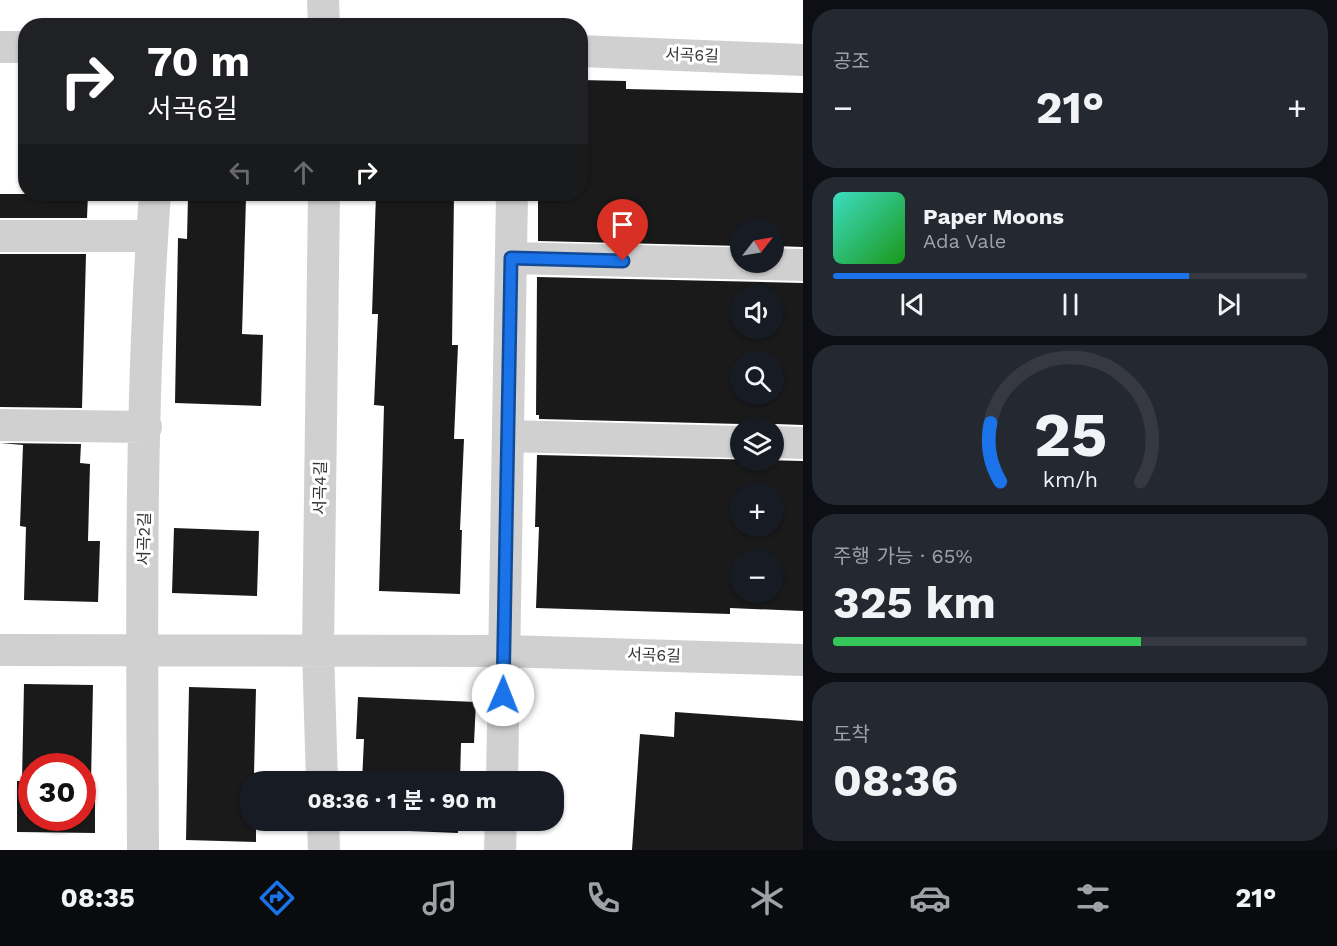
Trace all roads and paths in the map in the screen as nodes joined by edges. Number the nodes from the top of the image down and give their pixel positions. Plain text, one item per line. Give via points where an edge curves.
1 (323, 0) edge
2 (324, 18) edge
3 (0, 47) edge
4 (18, 47) edge
5 (588, 51) edge
6 (803, 60) edge
7 (154, 201) edge
8 (324, 201) edge
9 (512, 201) edge
10 (0, 236) edge
11 (152, 236) junction
12 (511, 258) junction
13 (803, 265) edge
14 (0, 425) edge
15 (146, 426) junction
16 (508, 436) junction
17 (730, 442) edge
18 (784, 442) edge
19 (803, 443) edge
20 (318, 649) junction
21 (0, 650) edge
22 (504, 651) junction
23 (142, 652) junction
24 (803, 660) edge
25 (322, 771) edge
26 (502, 771) edge
27 (323, 831) edge
28 (501, 831) edge
29 (143, 850) edge
30 (324, 850) edge
31 (500, 850) edge

1 - 2 street
3 - 4 street
5 - 6 street, 서곡6길
7 - 11 street, 서곡2길
8 - 20 street, 서곡4길
9 - 12 street
10 - 11 street
11 - 15 street, 서곡2길
12 - 13 street
12 - 16 street
14 - 15 street
15 - 23 street, 서곡2길
16 - 17 street
16 - 22 street
18 - 19 street
20 - 22 street, 서곡6길
20 - 23 street
20 - 25 street, 서곡4길
21 - 23 street
22 - 24 street, 서곡6길
22 - 26 street
23 - 29 street, 서곡2길
27 - 30 street
28 - 31 street

